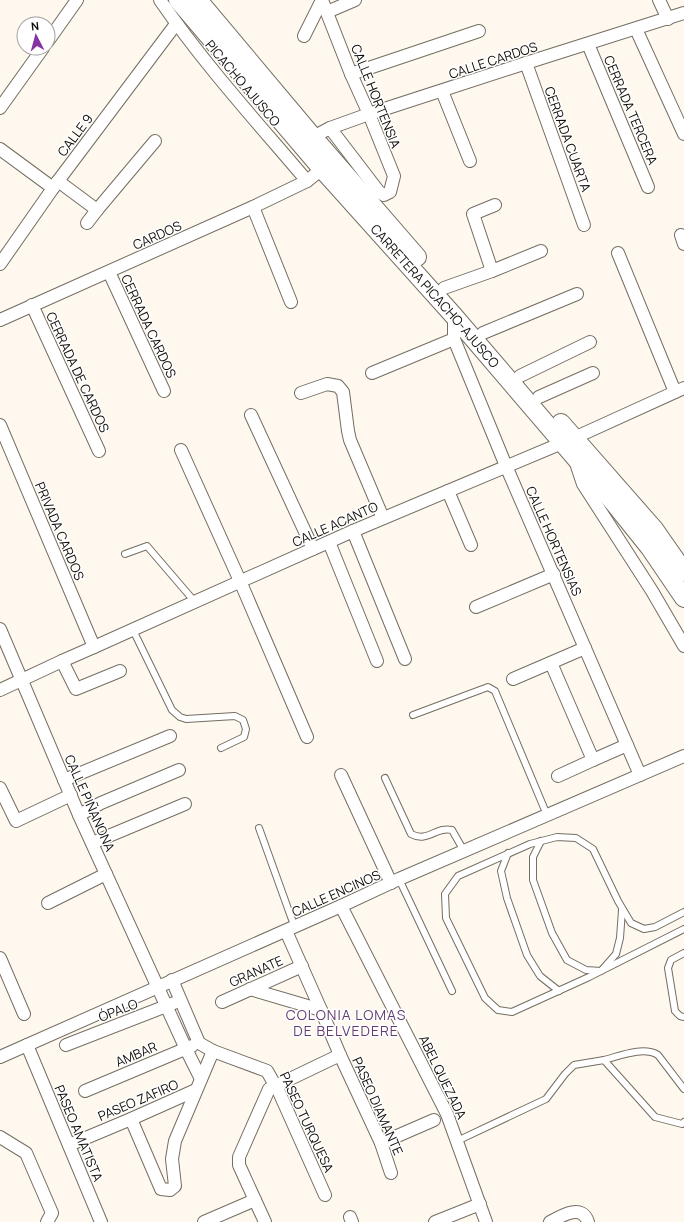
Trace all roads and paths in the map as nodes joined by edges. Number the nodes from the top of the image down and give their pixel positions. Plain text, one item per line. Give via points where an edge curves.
1 (78, 0) edge
2 (160, 0) edge
3 (178, 0) edge
4 (198, 0) edge
5 (322, 0) edge
6 (355, 0) edge
7 (659, 0) edge
8 (327, 12) junction
9 (684, 14) edge
10 (668, 19) junction
11 (176, 24) junction
12 (636, 29) junction
13 (56, 30) edge
14 (479, 31) dead end
15 (304, 36) dead end
16 (588, 44) junction
17 (37, 56) edge
18 (526, 63) junction
19 (351, 74) junction
20 (442, 91) junction
21 (0, 108) edge
22 (369, 114) junction
23 (330, 128) junction
24 (684, 134) edge
25 (313, 137) junction
26 (156, 141) dead end
27 (0, 148) edge
28 (470, 161) dead end
29 (322, 169) junction
30 (306, 181) junction
31 (56, 184) junction
32 (648, 187) dead end
33 (495, 205) dead end
34 (253, 207) junction
35 (97, 210) junction
36 (87, 223) dead end
37 (584, 225) dead end
38 (541, 251) dead end
39 (618, 253) dead end
40 (0, 264) edge
41 (492, 271) junction
42 (109, 272) junction
43 (444, 288) junction
44 (577, 294) dead end
45 (292, 302) dead end
46 (32, 305) junction
47 (454, 316) junction
48 (0, 320) edge
49 (483, 333) junction
50 (454, 339) junction
51 (590, 342) dead end
52 (372, 373) dead end
53 (593, 373) dead end
54 (520, 376) junction
55 (680, 390) edge
56 (164, 392) dead end
57 (301, 393) dead end
58 (538, 398) junction
59 (250, 414) dead end
60 (0, 425) edge
61 (570, 445) junction
62 (181, 450) dead end
63 (99, 451) dead end
64 (506, 466) junction
65 (448, 491) junction
66 (383, 518) junction
67 (353, 531) junction
68 (328, 542) junction
69 (471, 545) dead end
70 (313, 549) junction
71 (125, 554) dead end
72 (684, 572) edge
73 (554, 574) junction
74 (240, 582) junction
75 (684, 598) edge
76 (195, 602) junction
77 (476, 607) dead end
78 (0, 629) edge
79 (133, 630) junction
80 (684, 646) edge
81 (94, 647) junction
82 (585, 648) junction
83 (405, 659) dead end
84 (62, 660) junction
85 (377, 661) dead end
86 (551, 663) junction
87 (120, 671) dead end
88 (513, 679) dead end
89 (22, 680) junction
90 (0, 690) edge
91 (413, 715) dead end
92 (170, 736) dead end
93 (307, 737) dead end
94 (627, 744) junction
95 (222, 748) dead end
96 (684, 756) edge
97 (593, 760) junction
98 (179, 770) dead end
99 (342, 775) dead end
100 (640, 775) junction
101 (558, 776) dead end
102 (385, 778) dead end
103 (64, 780) junction
104 (0, 788) edge
105 (71, 795) junction
106 (185, 804) dead end
107 (79, 815) junction
108 (547, 815) junction
109 (259, 828) dead end
110 (541, 841) junction
111 (92, 844) junction
112 (464, 851) junction
113 (508, 853) junction
114 (106, 874) junction
115 (395, 881) junction
116 (48, 903) dead end
117 (341, 906) junction
118 (622, 909) junction
119 (684, 912) edge
120 (684, 929) edge
121 (291, 933) junction
122 (684, 952) edge
123 (0, 958) edge
124 (302, 966) junction
125 (602, 971) junction
126 (172, 980) junction
127 (159, 989) junction
128 (250, 989) junction
129 (452, 991) dead end
130 (559, 991) junction
131 (180, 1001) junction
132 (222, 1002) dead end
133 (167, 1006) junction
134 (322, 1010) junction
135 (24, 1014) dead end
136 (684, 1017) edge
137 (66, 1044) dead end
138 (199, 1044) junction
139 (186, 1049) junction
140 (29, 1050) junction
141 (213, 1051) junction
142 (340, 1055) junction
143 (0, 1057) edge
144 (604, 1060) junction
145 (202, 1079) junction
146 (275, 1086) junction
147 (684, 1089) edge
148 (196, 1090) junction
149 (85, 1091) dead end
150 (131, 1120) junction
151 (434, 1120) dead end
152 (684, 1122) edge
153 (0, 1137) edge
154 (458, 1141) junction
155 (381, 1143) junction
156 (68, 1145) junction
157 (391, 1173) dead end
158 (325, 1194) dead end
159 (255, 1200) junction
160 (480, 1204) junction
161 (47, 1222) edge
162 (101, 1222) edge
163 (204, 1222) edge
164 (265, 1222) edge
165 (435, 1222) edge
166 (486, 1222) edge
167 (550, 1222) edge
168 (588, 1222) edge

1 - 13 street
2 - 11 street, PICACHO AJUSCO
3 - 29 main road, CARRETERA PICACHO-AJUSCO
4 - 25 main road, CARRETERA PICACHO-AJUSCO
5 - 8 street, CALLE HORTENSIA
5 - 15 street
6 - 8 street
7 - 10 street
8 - 19 street, CALLE HORTENSIA
9 - 10 street, CALLE CARDOS
10 - 12 street, CALLE CARDOS
11 - 30 street, PICACHO AJUSCO
11 - 31 street, CALLE 9
12 - 16 street, CALLE CARDOS
12 - 24 street
14 - 19 street
16 - 18 street, CALLE CARDOS
16 - 32 street, CERRADA TERCERA
17 - 21 street
18 - 20 street, CALLE CARDOS
18 - 37 street, CERRADA CUARTA
19 - 22 street, CALLE HORTENSIA
20 - 22 street, CALLE CARDOS
20 - 28 street
22 - 23 street, CALLE CARDOS
22 - 23 street, CALLE HORTENSIA via 394,176 390,192 384,195 379,192
23 - 25 street, CALLE CARDOS
25 - 43 main road, CARRETERA PICACHO-AJUSCO
26 - 35 street
27 - 31 street
29 - 30 street, CARDOS
29 - 47 main road, CARRETERA PICACHO-AJUSCO
30 - 34 street, CARDOS
31 - 35 street
31 - 40 street, CALLE 9
33 - 41 street via 473,214
34 - 42 street, CARDOS
34 - 45 street
35 - 36 street
38 - 41 street
39 - 55 street
41 - 43 street
42 - 46 street, CARDOS
42 - 56 street, CERRADA CARDOS
43 - 49 main road, CARRETERA PICACHO-AJUSCO
44 - 49 street
46 - 48 street, CARDOS
46 - 63 street, CERRADA DE CARDOS
47 - 50 street, CALLE HORTENSIAS
47 - 61 main road, CARRETERA PICACHO-AJUSCO
49 - 54 main road, CARRETERA PICACHO-AJUSCO
50 - 52 street
50 - 64 street, CALLE HORTENSIAS
51 - 54 street
53 - 58 street
54 - 58 main road, CARRETERA PICACHO-AJUSCO
55 - 61 street, CALLE ACANTO
57 - 66 street via 327,384 338,386 343,392 350,440
58 - 61 main road, CARRETERA PICACHO-AJUSCO
59 - 70 street
60 - 81 street, PRIVADA CARDOS
61 - 64 street, CALLE ACANTO
61 - 72 main road, CARRETERA PICACHO-AJUSCO via 654,529
61 - 75 main road, CARRETERA PICACHO-AJUSCO via 650,548
61 - 80 street via 583,484
62 - 74 street
64 - 65 street, CALLE ACANTO
64 - 73 street, CALLE HORTENSIAS
65 - 66 street, CALLE ACANTO
65 - 69 street
66 - 67 street, CALLE ACANTO
67 - 68 street, CALLE ACANTO
67 - 83 street
68 - 70 street, CALLE ACANTO
68 - 85 street
70 - 74 street, CALLE ACANTO
71 - 76 lane via 147,546
73 - 77 street
73 - 82 street, CALLE HORTENSIAS
74 - 76 street, CALLE ACANTO
74 - 93 street
76 - 79 street, CALLE ACANTO
78 - 89 street, CALLE PIÑANONA
79 - 81 street, CALLE ACANTO
79 - 95 lane via 172,710 180,717 186,719 235,716 243,720 246,728 244,737
81 - 84 street, CALLE ACANTO
82 - 86 street
82 - 94 street, CALLE HORTENSIAS
84 - 87 street via 76,689
84 - 89 street, CALLE ACANTO
86 - 88 street
86 - 97 street
89 - 90 street, CALLE ACANTO
89 - 103 street, CALLE PIÑANONA
91 - 108 lane via 488,687 495,691
92 - 103 street
94 - 97 street
94 - 100 street, CALLE HORTENSIAS
96 - 100 street, CALLE ENCINOS
97 - 101 street
98 - 107 street
99 - 115 street
100 - 108 street, CALLE ENCINOS
102 - 112 lane via 411,834 422,838 444,829 452,830
103 - 105 street, CALLE PIÑANONA
104 - 105 street via 16,821
105 - 107 street, CALLE PIÑANONA
106 - 111 street
107 - 111 street, CALLE PIÑANONA
108 - 112 street, CALLE ENCINOS
109 - 121 lane via 291,917
110 - 113 lane
110 - 118 lane via 557,837 576,838 593,849
110 - 125 lane via 533,857 533,880 552,933 567,960 586,970
111 - 114 street, CALLE PIÑANONA
112 - 115 street, CALLE ENCINOS
113 - 130 lane via 501,871 507,898 527,954 540,976
113 - 130 lane via 458,876 445,894 446,918 485,998 498,1010 512,1012
114 - 116 street
114 - 127 street, CALLE PIÑANONA
115 - 117 street, CALLE ENCINOS
115 - 129 lane
117 - 121 street, CALLE ENCINOS
117 - 154 street, ABEL QUEZADA via 447,1114
118 - 119 lane via 631,923 644,928 655,927
118 - 125 lane via 616,954
120 - 125 lane
121 - 124 street, PASEO DIAMANTE
121 - 126 street, CALLE ENCINOS
122 - 136 lane via 671,960 668,968 675,1011
123 - 135 street
124 - 128 street, GRANATE
124 - 134 street, PASEO DIAMANTE
125 - 130 lane
126 - 127 street, CALLE ENCINOS
126 - 131 street
127 - 133 street
127 - 140 street, CALLE ENCINOS
128 - 132 street, GRANATE
128 - 134 street
131 - 133 street, ÓPALO
131 - 138 street
133 - 137 street, ÓPALO
133 - 139 street
134 - 142 street, PASEO DIAMANTE
138 - 139 street, AMBAR
138 - 141 street, PASEO TURQUESA
139 - 145 street
139 - 149 street, AMBAR
140 - 143 street, CALLE ENCINOS
140 - 156 street, PASEO AMATISTA
141 - 145 street
141 - 146 street, PASEO TURQUESA via 267,1071
142 - 146 street
142 - 155 street, PASEO DIAMANTE
144 - 147 lane via 645,1050 653,1052
144 - 152 lane via 655,1117 682,1124
144 - 154 lane via 574,1065 546,1099
145 - 148 street
146 - 158 street, PASEO TURQUESA
146 - 159 street via 269,1089 239,1158 239,1165
148 - 150 street, PASEO ZAFIRO
148 - 150 street via 175,1141 172,1159 175,1186 170,1190 161,1189
150 - 156 street, PASEO ZAFIRO
151 - 155 street
153 - 161 street via 26,1153 52,1213
154 - 160 street, ABEL QUEZADA
155 - 157 street, PASEO DIAMANTE
156 - 162 street, PASEO AMATISTA
159 - 163 street
159 - 164 street
160 - 165 street
160 - 166 street, ABEL QUEZADA
167 - 168 street via 571,1212 580,1212 587,1217

